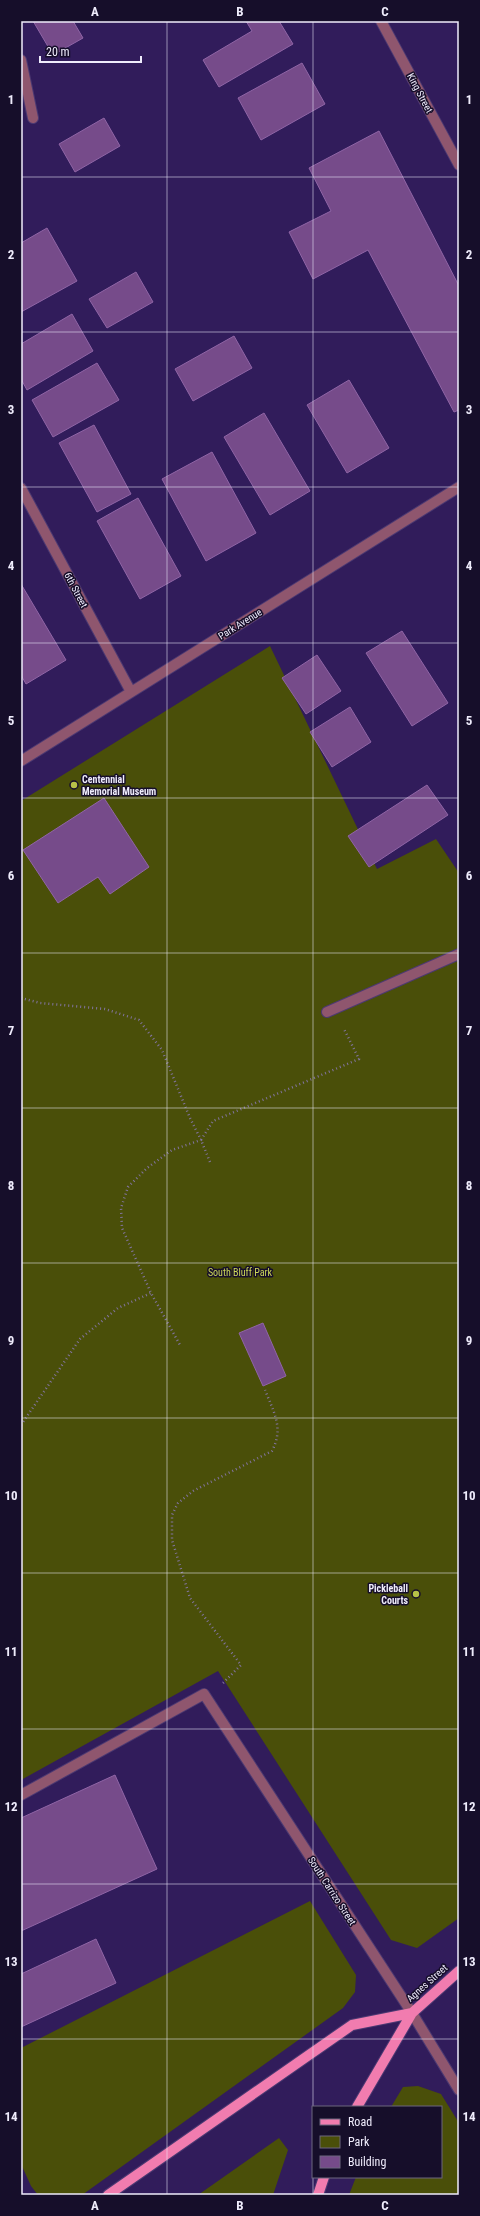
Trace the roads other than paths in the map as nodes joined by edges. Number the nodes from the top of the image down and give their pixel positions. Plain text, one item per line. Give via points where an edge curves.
1 (381, 21) edge
2 (21, 60) edge
3 (33, 118) dead end
4 (459, 165) edge
5 (459, 487) edge
6 (21, 488) edge
7 (131, 692) junction
8 (21, 761) edge
9 (459, 954) edge
10 (331, 1010) road end
11 (21, 1795) edge
12 (459, 1971) edge
13 (412, 2013) junction
14 (459, 2090) edge
15 (359, 2106) edge
16 (324, 2178) edge
17 (108, 2195) edge
18 (318, 2195) edge

1 - 4 street, King Street
2 - 3 street
5 - 7 street, Park Avenue
6 - 7 street, 6th Street
7 - 8 street, Park Avenue
9 - 10 street
11 - 13 street, South Carrizo Street via 206,1697
12 - 13 main road, Agnes Street
13 - 14 street, South Carrizo Street
13 - 15 main road
13 - 17 main road via 352,2025
16 - 18 main road

